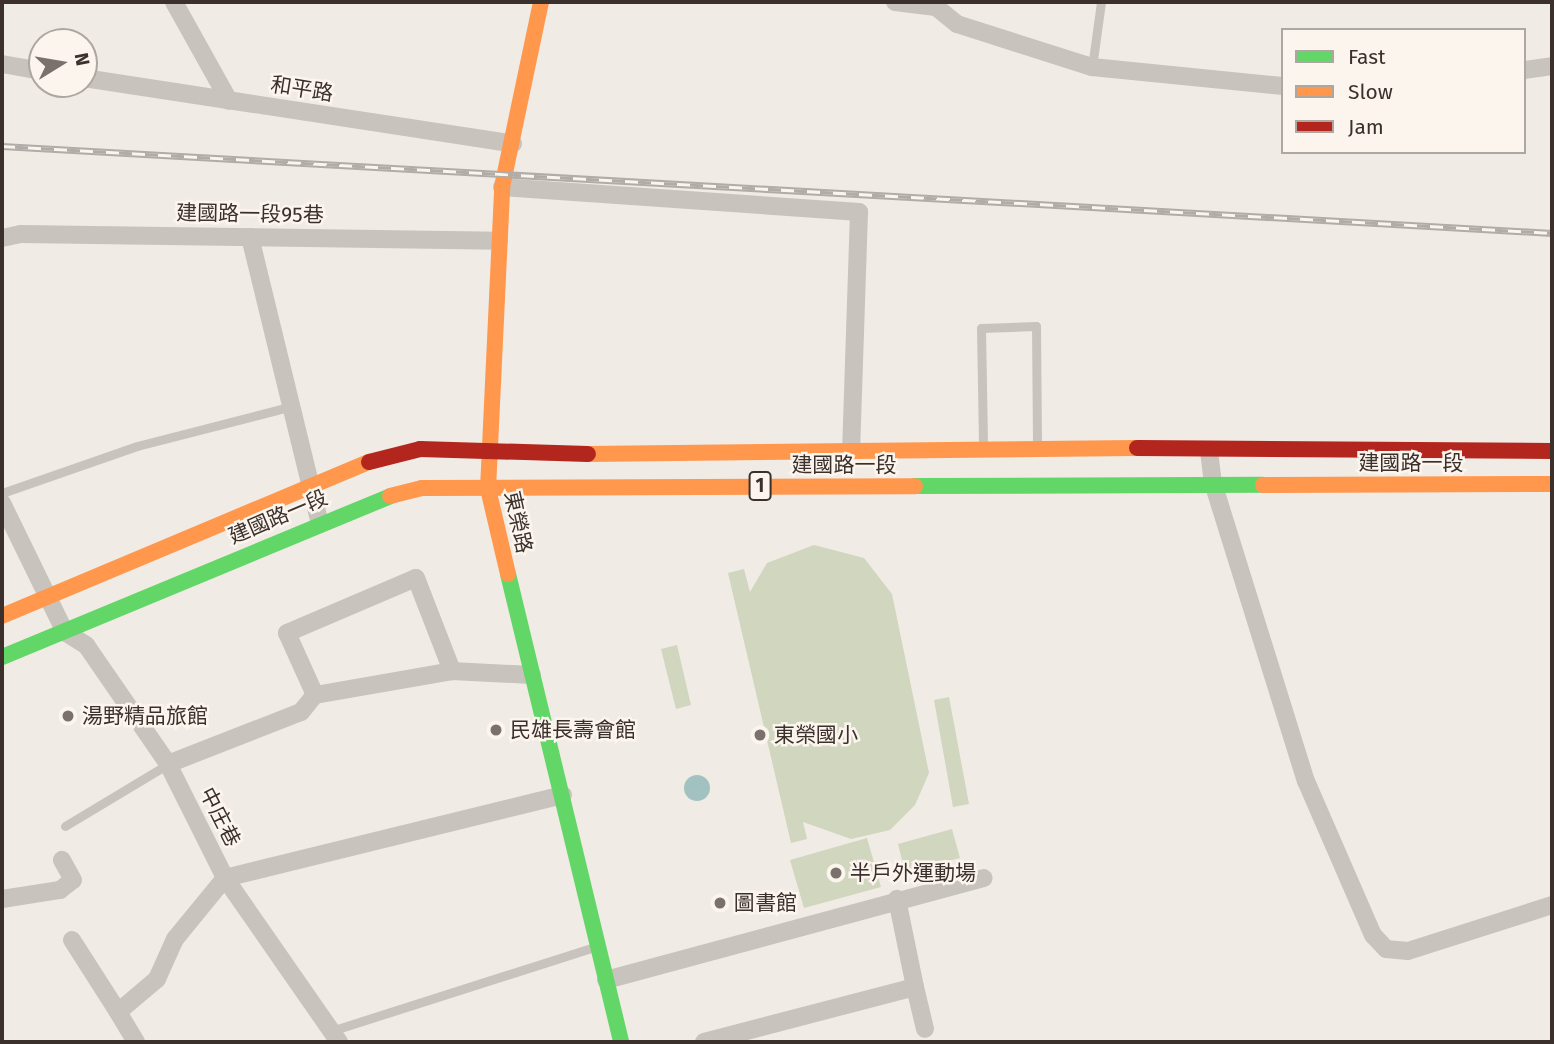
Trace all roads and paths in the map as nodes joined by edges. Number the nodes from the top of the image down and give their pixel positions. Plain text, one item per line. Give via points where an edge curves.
1 (174, 2) edge
2 (541, 2) edge
3 (895, 2) edge
4 (1101, 2) edge
5 (2, 65) edge
6 (1092, 66) junction
7 (1552, 66) edge
8 (28, 69) edge
9 (1526, 70) edge
10 (98, 80) edge
11 (1281, 86) edge
12 (229, 101) junction
13 (513, 144) junction
14 (502, 187) junction
15 (250, 237) junction
16 (2, 239) edge
17 (499, 241) junction
18 (289, 407) junction
19 (1037, 447) junction
20 (983, 448) junction
21 (851, 451) junction
22 (1209, 451) junction
23 (1552, 451) edge
24 (494, 455) junction
25 (1213, 483) junction
26 (1552, 484) edge
27 (308, 487) junction
28 (488, 489) junction
29 (2, 492) edge
30 (2, 503) edge
31 (319, 521) junction
32 (49, 599) junction
33 (2, 616) edge
34 (62, 624) junction
35 (2, 657) edge
36 (452, 671) junction
37 (532, 675) junction
38 (315, 695) junction
39 (169, 764) junction
40 (563, 795) junction
41 (65, 826) dead end
42 (62, 860) dead end
43 (983, 877) dead end
44 (225, 878) junction
45 (2, 899) edge
46 (897, 900) junction
47 (1552, 905) edge
48 (72, 940) dead end
49 (598, 945) junction
50 (606, 980) junction
51 (915, 987) junction
52 (118, 1012) junction
53 (925, 1029) dead end
54 (335, 1036) edge
55 (136, 1042) edge
56 (621, 1042) edge
57 (704, 1042) edge

1 - 12 street
2 - 13 main road, 東榮路
3 - 6 street via 936,7 957,24
4 - 6 lane
5 - 8 street
6 - 11 street
7 - 9 street
10 - 12 street, 和平路
12 - 13 street, 和平路
13 - 14 main road, 東榮路
14 - 17 main road, 東榮路
14 - 21 street via 859,212
15 - 16 street, 建國路一段95巷
15 - 17 street, 建國路一段95巷
15 - 18 street
17 - 24 main road, 東榮路
18 - 27 street
18 - 29 lane via 136,446
19 - 20 main road, 建國路一段 / 1
19 - 20 lane via 1035,326 981,327
19 - 22 main road, 建國路一段 / 1
20 - 21 main road, 建國路一段 / 1
21 - 24 main road, 建國路一段 / 1
22 - 23 main road, 建國路一段 / 1
22 - 25 street
24 - 27 main road, 建國路一段 / 1 via 420,449 385,455
24 - 28 main road, 東榮路
25 - 26 main road, 建國路一段 / 1
25 - 28 main road, 建國路一段 / 1
25 - 47 street via 1306,782 1373,934 1386,949 1408,951
27 - 31 street
27 - 32 main road, 建國路一段 / 1
28 - 31 main road, 建國路一段 / 1 via 422,488
28 - 37 main road, 東榮路
30 - 32 street
31 - 34 main road, 建國路一段 / 1
32 - 33 main road, 建國路一段 / 1
32 - 34 street
34 - 35 main road, 建國路一段 / 1
34 - 39 street, 中庄巷 via 86,645
36 - 37 street
36 - 38 street
36 - 38 street via 416,578 287,633
37 - 40 main road, 東榮路
38 - 39 street via 301,712
39 - 41 lane
39 - 44 street, 中庄巷
40 - 44 street
40 - 49 main road, 東榮路
42 - 45 street via 73,880 60,890
43 - 46 street
44 - 52 street via 176,940 157,979
44 - 54 street, 中庄巷
46 - 50 street
46 - 51 street
48 - 52 street
49 - 50 main road, 東榮路
49 - 54 lane
50 - 56 main road, 東榮路
51 - 53 street
51 - 57 street
52 - 55 street

